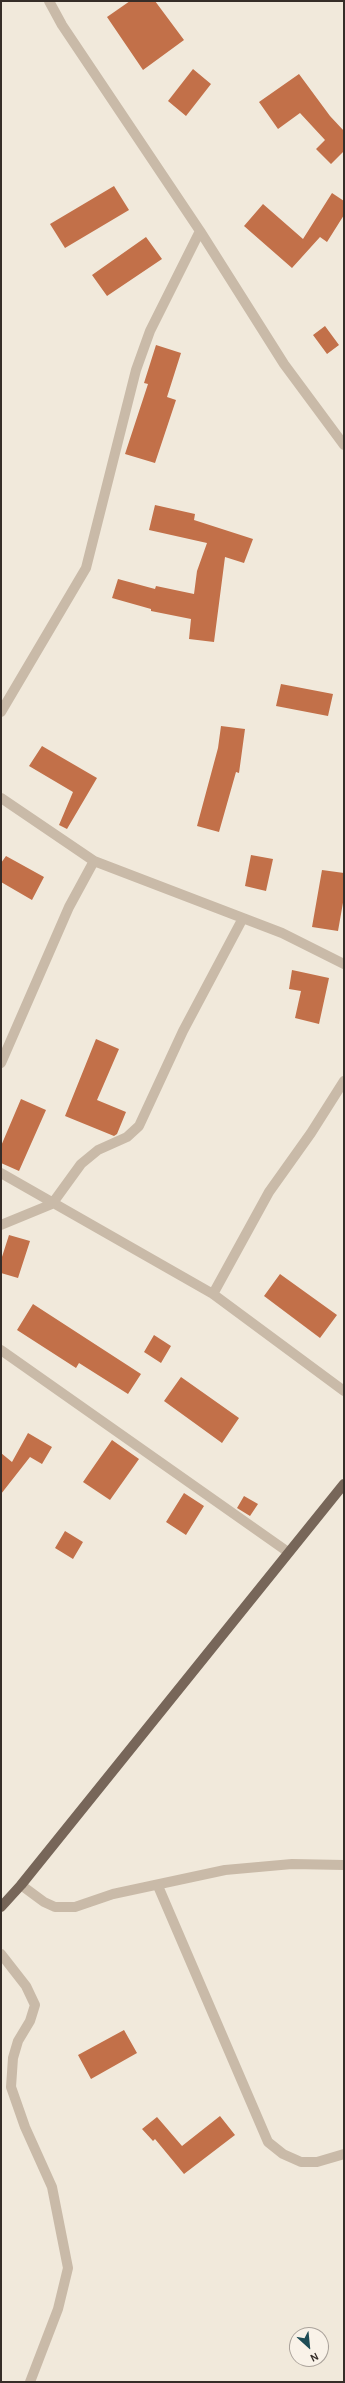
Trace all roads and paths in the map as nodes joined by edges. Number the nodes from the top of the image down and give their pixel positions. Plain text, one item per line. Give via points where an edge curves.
1 (49, 1) edge
2 (200, 231) junction
3 (344, 444) edge
4 (1, 712) edge
5 (1, 798) edge
6 (94, 861) junction
7 (243, 918) junction
8 (344, 964) edge
9 (1, 1063) edge
10 (344, 1081) edge
11 (1, 1173) edge
12 (52, 1204) junction
13 (1, 1225) edge
14 (213, 1294) junction
15 (1, 1350) edge
16 (344, 1391) edge
17 (344, 1484) edge
18 (288, 1552) junction
19 (344, 1865) edge
20 (21, 1885) junction
21 (158, 1886) junction
22 (1, 1907) edge
23 (1, 1954) edge
24 (344, 2154) edge
25 (30, 2382) edge

1 - 2 street via 62,25
2 - 3 street via 284,364
2 - 4 street via 150,331 136,370 86,568
5 - 6 street
6 - 7 street
6 - 9 street via 69,907
7 - 8 street via 282,933
7 - 12 street via 183,1031 139,1126 127,1137 98,1150 81,1164
10 - 14 street via 269,1192
11 - 12 street
12 - 13 street
12 - 14 street
14 - 16 street
15 - 18 street
17 - 18 main road
18 - 20 main road
19 - 21 street via 292,1864 225,1870
20 - 21 street via 55,1907 75,1907 113,1894
20 - 22 main road
21 - 24 street via 268,2142 283,2154 301,2162 317,2162
23 - 25 street via 26,1986 35,2005 13,2058 11,2087 52,2187 68,2268 58,2309

